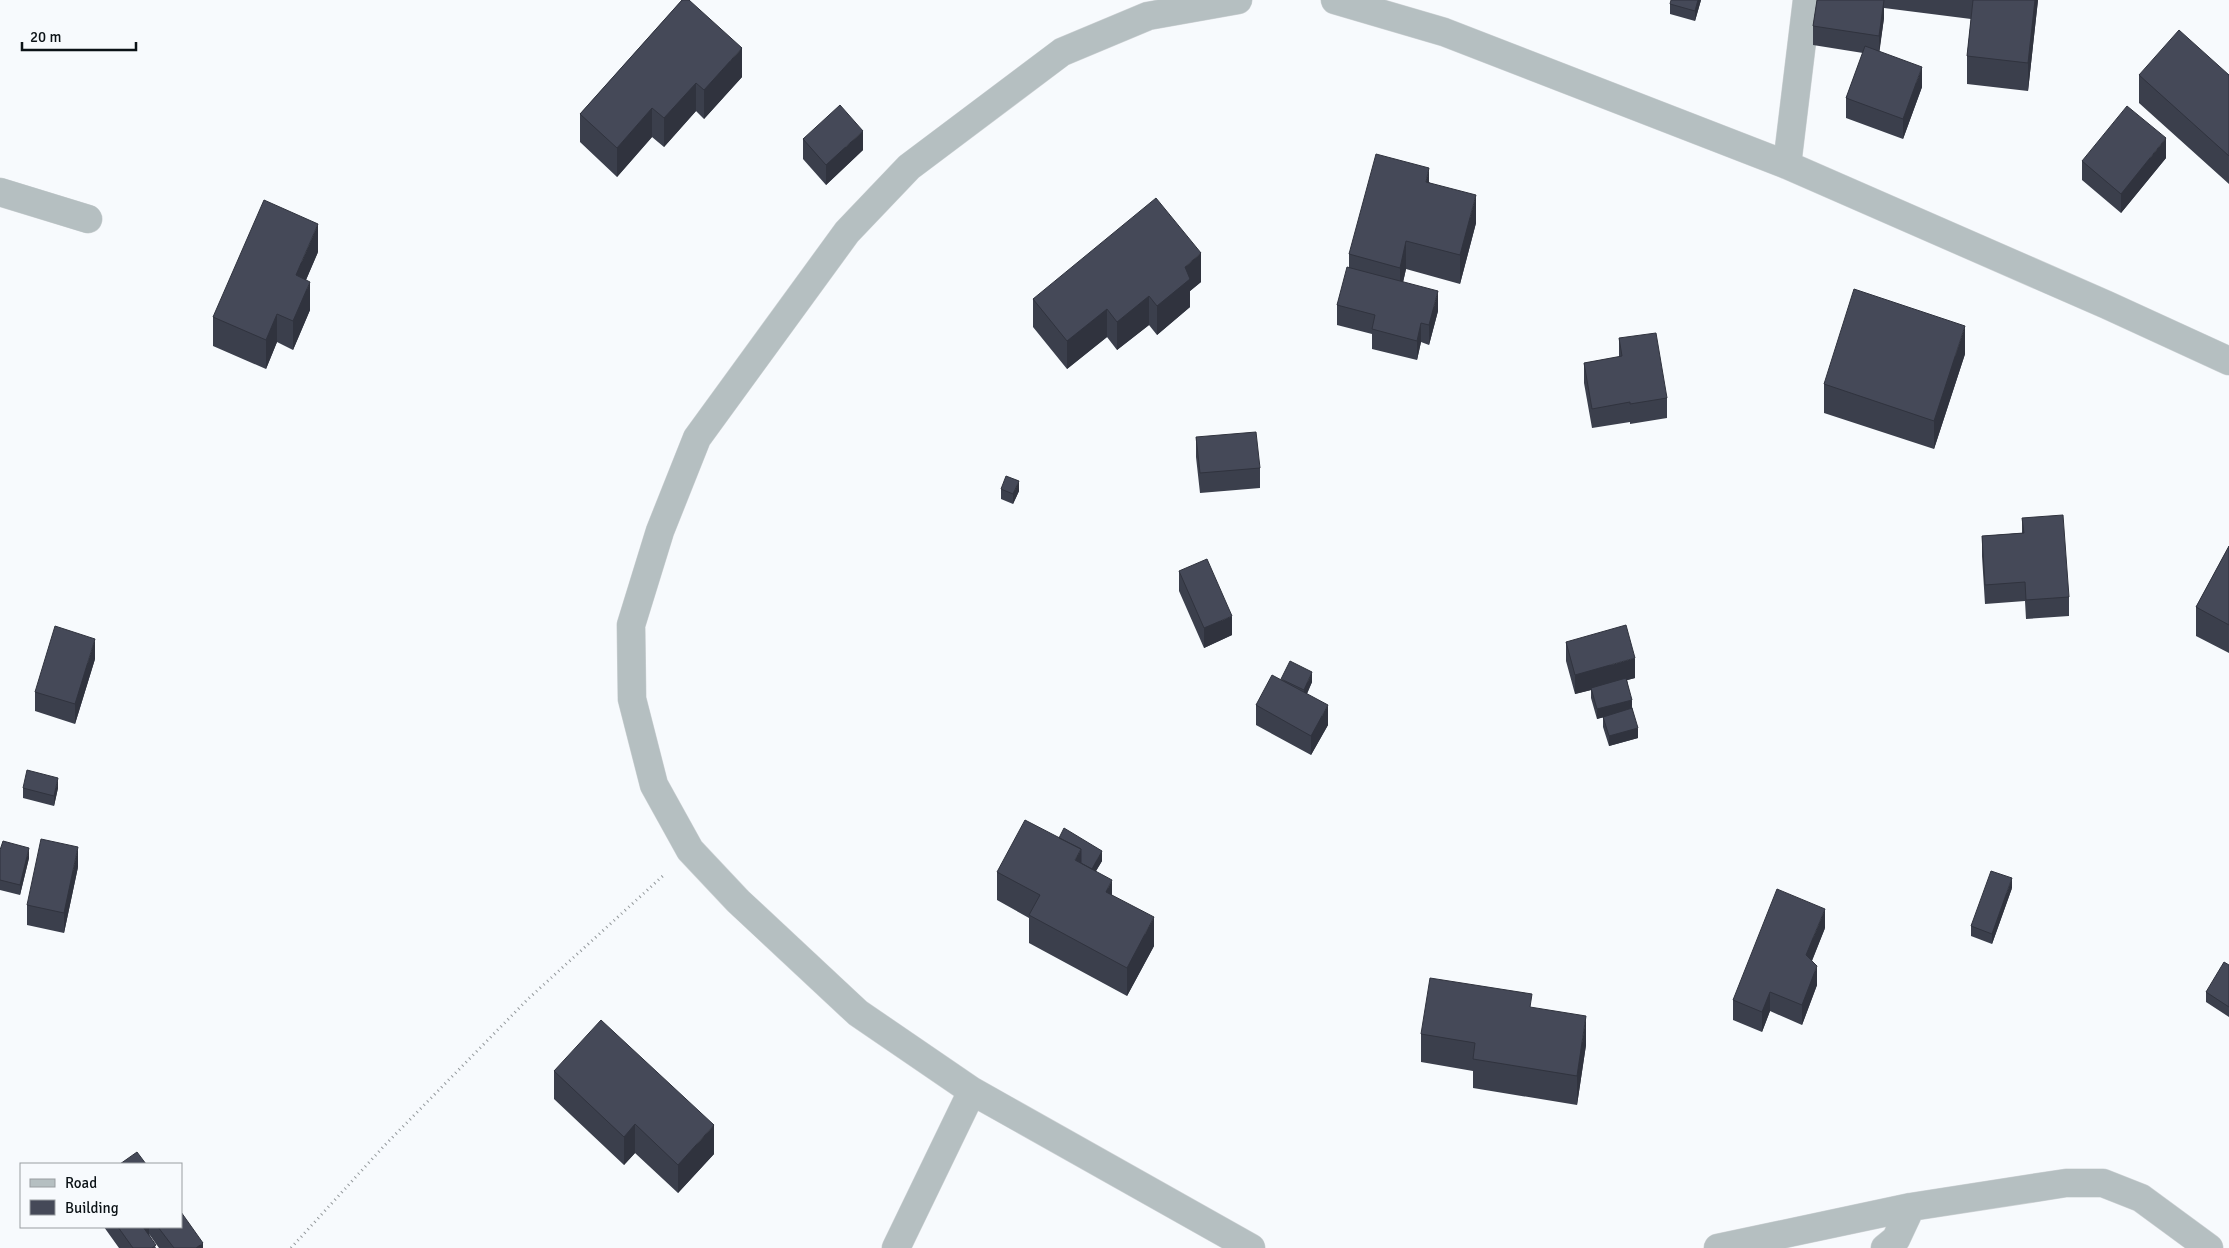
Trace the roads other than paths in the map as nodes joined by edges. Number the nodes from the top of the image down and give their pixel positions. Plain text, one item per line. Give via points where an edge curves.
1 (1238, 0) edge
2 (1335, 0) edge
3 (1807, 0) edge
4 (1787, 165) junction
5 (0, 192) edge
6 (88, 219) dead end
7 (2229, 361) edge
8 (972, 1091) junction
9 (1911, 1207) junction
10 (896, 1248) edge
11 (1251, 1248) edge
12 (1718, 1248) edge
13 (1886, 1248) edge
14 (2209, 1248) edge

1 - 8 street via 1148,16 1062,52 908,167 847,232 697,438 660,531 631,625 632,699 654,785 690,850 738,902 858,1012
2 - 4 street via 1444,32
3 - 4 street
4 - 7 street
5 - 6 street
8 - 10 street
8 - 11 street
9 - 12 street
9 - 13 street via 1896,1239
9 - 14 street via 2066,1183 2103,1183 2141,1198

